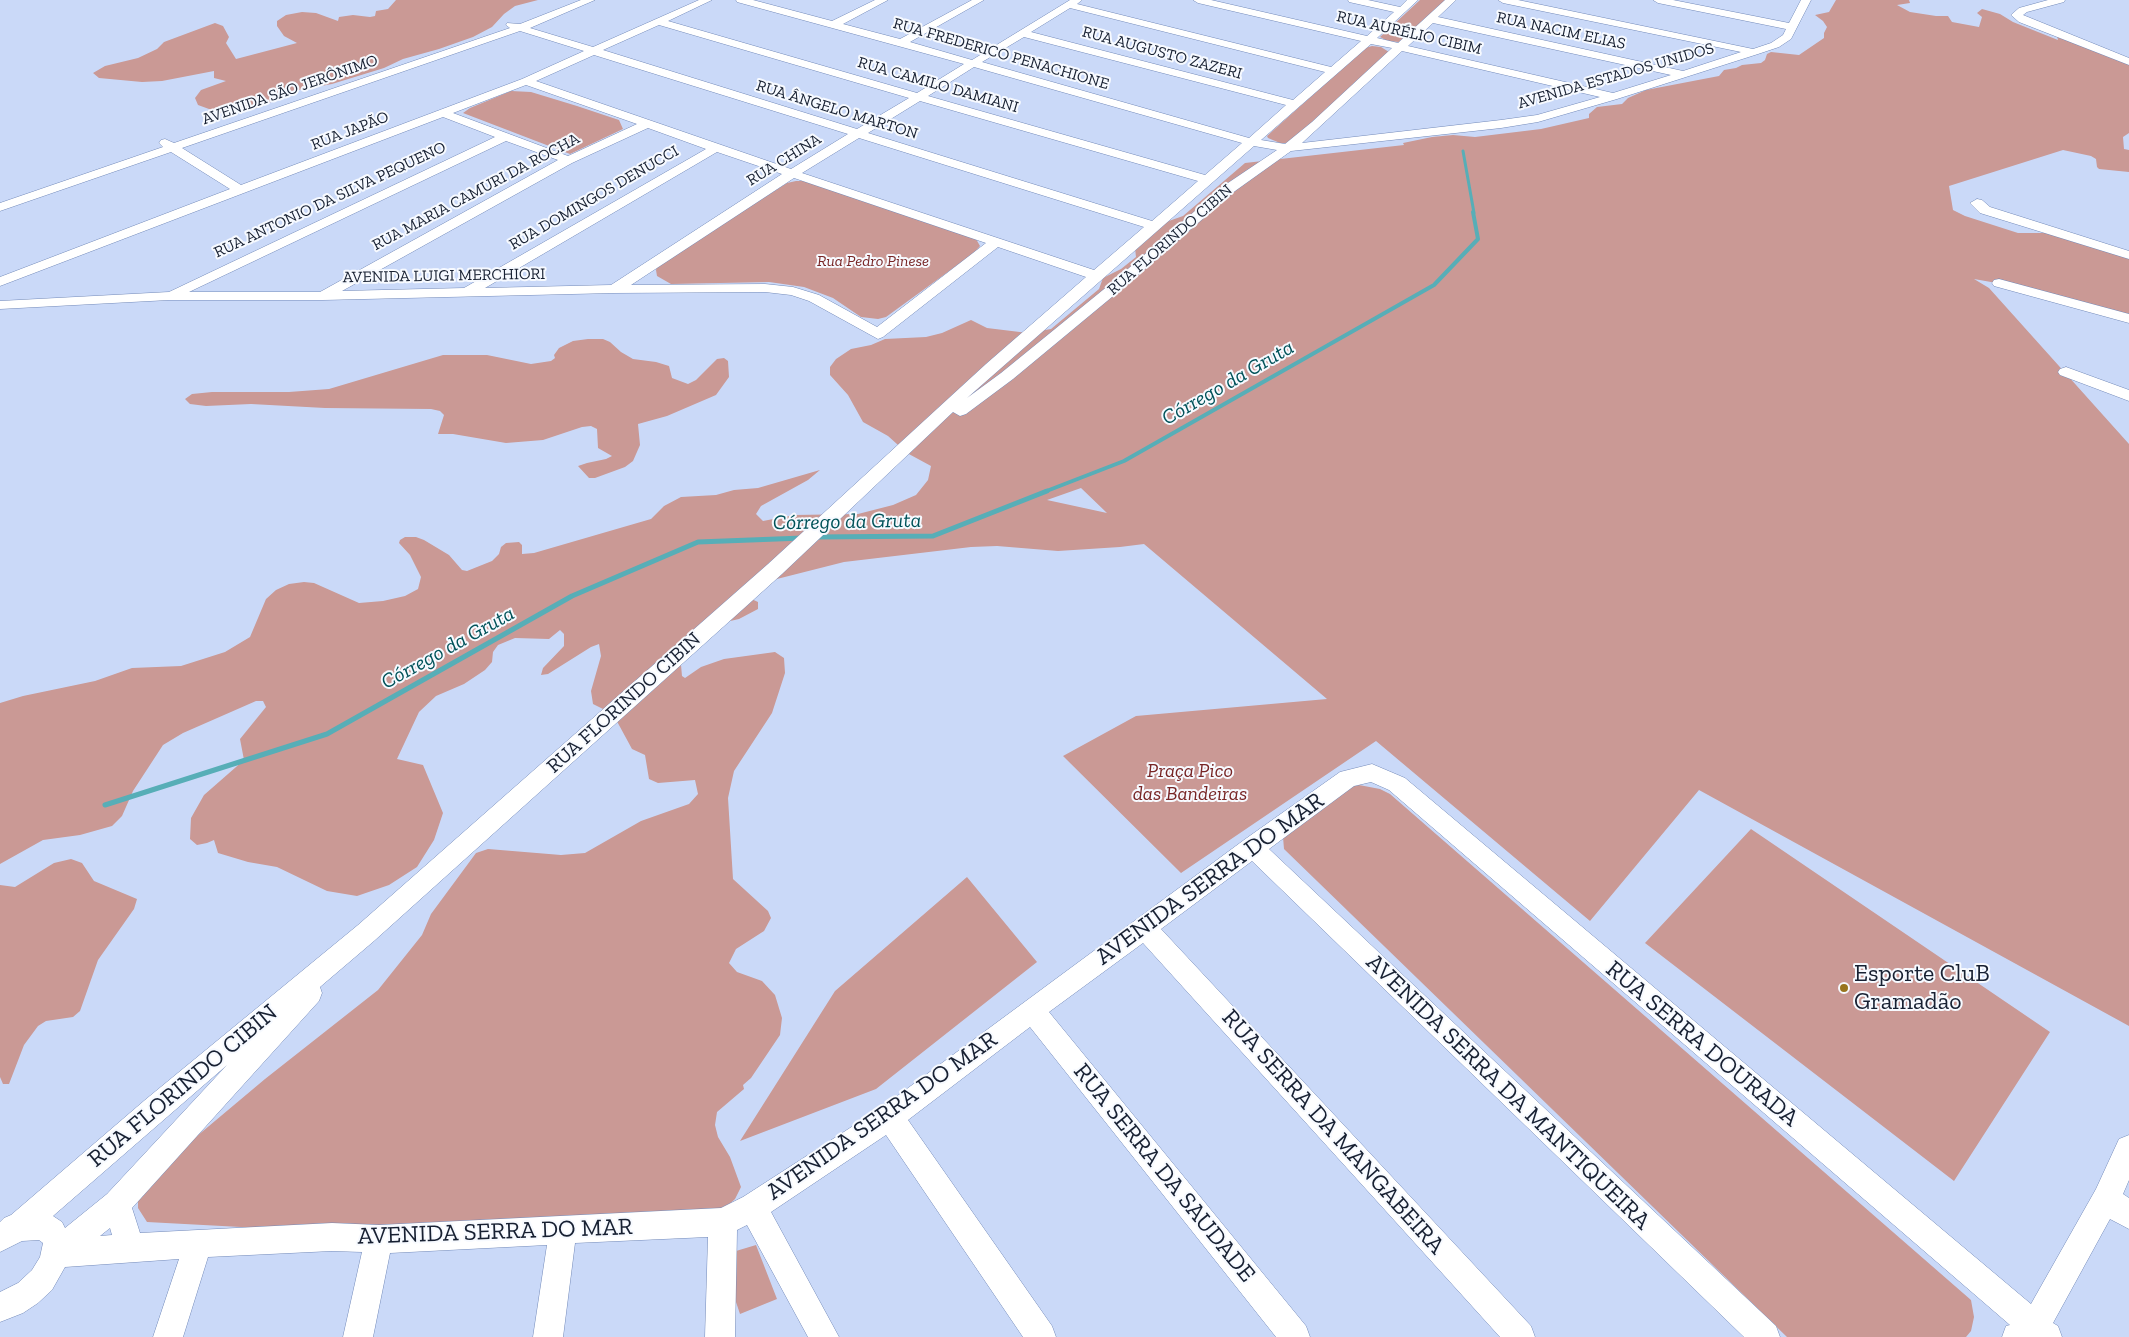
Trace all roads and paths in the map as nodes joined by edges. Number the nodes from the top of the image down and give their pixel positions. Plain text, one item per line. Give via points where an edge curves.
1 (576, 0) edge
2 (590, 0) edge
3 (707, 0) edge
4 (741, 0) edge
5 (883, 0) edge
6 (979, 0) edge
7 (1198, 0) edge
8 (1353, 0) edge
9 (1412, 0) edge
10 (1451, 0) edge
11 (1503, 0) edge
12 (1658, 0) edge
13 (1806, 0) edge
14 (2060, 0) edge
15 (1073, 2) edge
16 (1401, 10) junction
17 (1430, 19) junction
18 (659, 22) junction
19 (833, 25) junction
20 (515, 27) junction
21 (1792, 27) junction
22 (1021, 33) junction
23 (1369, 40) junction
24 (901, 42) junction
25 (1400, 47) junction
26 (594, 50) junction
27 (1756, 52) junction
28 (2128, 59) edge
29 (973, 63) junction
30 (1333, 71) junction
31 (1684, 75) junction
32 (526, 81) junction
33 (919, 96) junction
34 (1613, 97) junction
35 (1295, 104) junction
36 (443, 113) junction
37 (1321, 120) junction
38 (648, 124) junction
39 (858, 133) junction
40 (506, 136) junction
41 (1361, 139) junction
42 (1251, 142) junction
43 (169, 146) junction
44 (716, 148) junction
45 (1288, 148) junction
46 (568, 160) junction
47 (793, 174) junction
48 (1207, 180) junction
49 (240, 190) junction
50 (0, 198) edge
51 (1977, 202) dead end
52 (0, 207) edge
53 (1154, 226) junction
54 (996, 242) junction
55 (2129, 255) edge
56 (1097, 276) junction
57 (0, 282) edge
58 (1999, 283) dead end
59 (614, 289) junction
60 (465, 294) junction
61 (169, 296) junction
62 (323, 296) junction
63 (0, 305) edge
64 (2129, 320) edge
65 (2066, 372) dead end
66 (2129, 396) edge
67 (880, 470) junction
68 (1348, 778) joint
69 (1252, 847) junction
70 (1145, 928) junction
71 (366, 933) junction
72 (1032, 1010) junction
73 (890, 1117) junction
74 (2129, 1149) edge
75 (2106, 1199) junction
76 (117, 1204) junction
77 (753, 1207) junction
78 (2129, 1215) edge
79 (723, 1222) junction
80 (563, 1230) junction
81 (6, 1232) edge
82 (380, 1239) junction
83 (198, 1243) junction
84 (130, 1248) junction
85 (56, 1253) junction
86 (4, 1311) edge
87 (2033, 1334) edge
88 (168, 1337) edge
89 (358, 1337) edge
90 (548, 1337) edge
91 (720, 1337) edge
92 (824, 1337) edge
93 (1042, 1337) edge
94 (1296, 1337) edge
95 (1520, 1337) edge
96 (1764, 1337) edge

1 - 20 street, AVENIDA SÃO JERÔNIMO
2 - 20 street, AVENIDA SÃO JERÔNIMO
3 - 18 street, RUA JAPÃO
4 - 19 street, RUA FREDERICO PENACHIONE
5 - 19 street
6 - 24 street
7 - 23 street, RUA AURÉLIO CIBIM
8 - 16 street
9 - 16 street, RUA FLORINDO CIBIN
10 - 17 street, RUA FLORINDO CIBIN
11 - 27 street
12 - 21 street
13 - 21 street, AVENIDA ESTADOS UNIDOS
14 - 28 street via 2016,14 2024,20
15 - 22 street, RUA CHINA
15 - 30 street
16 - 23 street, RUA FLORINDO CIBIN
17 - 25 street, RUA FLORINDO CIBIN
17 - 31 street, RUA NACIM ELIAS
18 - 26 street, RUA JAPÃO
18 - 33 street, RUA CAMILO DAMIANI
19 - 24 street, RUA FREDERICO PENACHIONE
20 - 26 street, RUA ÂNGELO MARTON
20 - 43 street, AVENIDA SÃO JERÔNIMO
21 - 27 street, AVENIDA ESTADOS UNIDOS via 1787,38
22 - 29 street, RUA CHINA
22 - 35 street, RUA AUGUSTO ZAZERI
23 - 25 street, RUA AURÉLIO CIBIM
23 - 30 street, RUA FLORINDO CIBIN
24 - 29 street, RUA FREDERICO PENACHIONE
25 - 34 street, RUA AURÉLIO CIBIM
25 - 37 street, RUA FLORINDO CIBIN
26 - 32 street, RUA JAPÃO
26 - 39 street, RUA ÂNGELO MARTON
27 - 31 street, AVENIDA ESTADOS UNIDOS
29 - 33 street, RUA CHINA
29 - 42 street, RUA FREDERICO PENACHIONE
30 - 35 street, RUA FLORINDO CIBIN
31 - 34 street, AVENIDA ESTADOS UNIDOS
32 - 36 street, RUA JAPÃO
32 - 38 street
33 - 39 street, RUA CHINA
33 - 48 street, RUA CAMILO DAMIANI
34 - 41 street, AVENIDA ESTADOS UNIDOS via 1538,118
35 - 42 street, RUA FLORINDO CIBIN
36 - 40 street
36 - 49 street, RUA JAPÃO
37 - 41 street via 1324,127 1333,133
37 - 45 street, RUA FLORINDO CIBIN
38 - 44 street
38 - 46 street, RUA MARIA CAMURI DA ROCHA
39 - 47 street, RUA CHINA
39 - 53 street, RUA ÂNGELO MARTON
40 - 46 street
40 - 61 street, RUA ANTONIO DA SILVA PEQUENO
41 - 45 street, AVENIDA ESTADOS UNIDOS
42 - 45 street, RUA FREDERICO PENACHIONE
42 - 48 street, RUA FLORINDO CIBIN
43 - 49 street
43 - 50 street, AVENIDA SÃO JERÔNIMO
43 - 52 street, AVENIDA SÃO JERÔNIMO
44 - 47 street
44 - 60 street, RUA DOMINGOS DENUCCI
45 - 67 street, RUA FLORINDO CIBIN via 1230,188 1007,376
46 - 62 street, RUA MARIA CAMURI DA ROCHA
47 - 54 street
47 - 59 street, RUA CHINA
48 - 53 street, RUA FLORINDO CIBIN
49 - 57 street, RUA JAPÃO
51 - 55 street via 1985,210
53 - 56 street, RUA FLORINDO CIBIN
54 - 56 street
54 - 59 street, AVENIDA LUIGI MERCHIORI via 878,334 814,298 793,291 765,288
56 - 67 street, RUA FLORINDO CIBIN via 991,367
58 - 64 street
59 - 60 street, AVENIDA LUIGI MERCHIORI
60 - 62 street, AVENIDA LUIGI MERCHIORI
61 - 62 street, AVENIDA LUIGI MERCHIORI
61 - 63 street, AVENIDA LUIGI MERCHIORI
65 - 66 street
67 - 71 street, RUA FLORINDO CIBIN via 775,569
68 - 69 street, AVENIDA SERRA DO MAR
68 - 87 street, RUA SERRA DOURADA via 1372,773 1397,784
69 - 70 street, AVENIDA SERRA DO MAR
69 - 96 street, AVENIDA SERRA DA MANTIQUEIRA
70 - 72 street, AVENIDA SERRA DO MAR
70 - 95 street, RUA SERRA DA MANGABEIRA
71 - 76 street, RUA FLORINDO CIBIN
71 - 81 street, RUA FLORINDO CIBIN
72 - 73 street, AVENIDA SERRA DO MAR
72 - 94 street, RUA SERRA DA SAUDADE
73 - 77 street, AVENIDA SERRA DO MAR
73 - 93 street
74 - 75 street
75 - 78 street
75 - 87 street
76 - 84 street
76 - 85 street, RUA FLORINDO CIBIN
77 - 79 street, AVENIDA SERRA DO MAR
77 - 92 street
79 - 80 street, AVENIDA SERRA DO MAR
79 - 91 street
80 - 82 street, AVENIDA SERRA DO MAR
80 - 90 street
81 - 85 street via 33,1225 44,1226 56,1241
82 - 83 street, AVENIDA SERRA DO MAR via 332,1237
82 - 89 street
83 - 84 street, AVENIDA SERRA DO MAR
83 - 88 street
84 - 85 street, AVENIDA SERRA DO MAR
85 - 86 street via 42,1280

